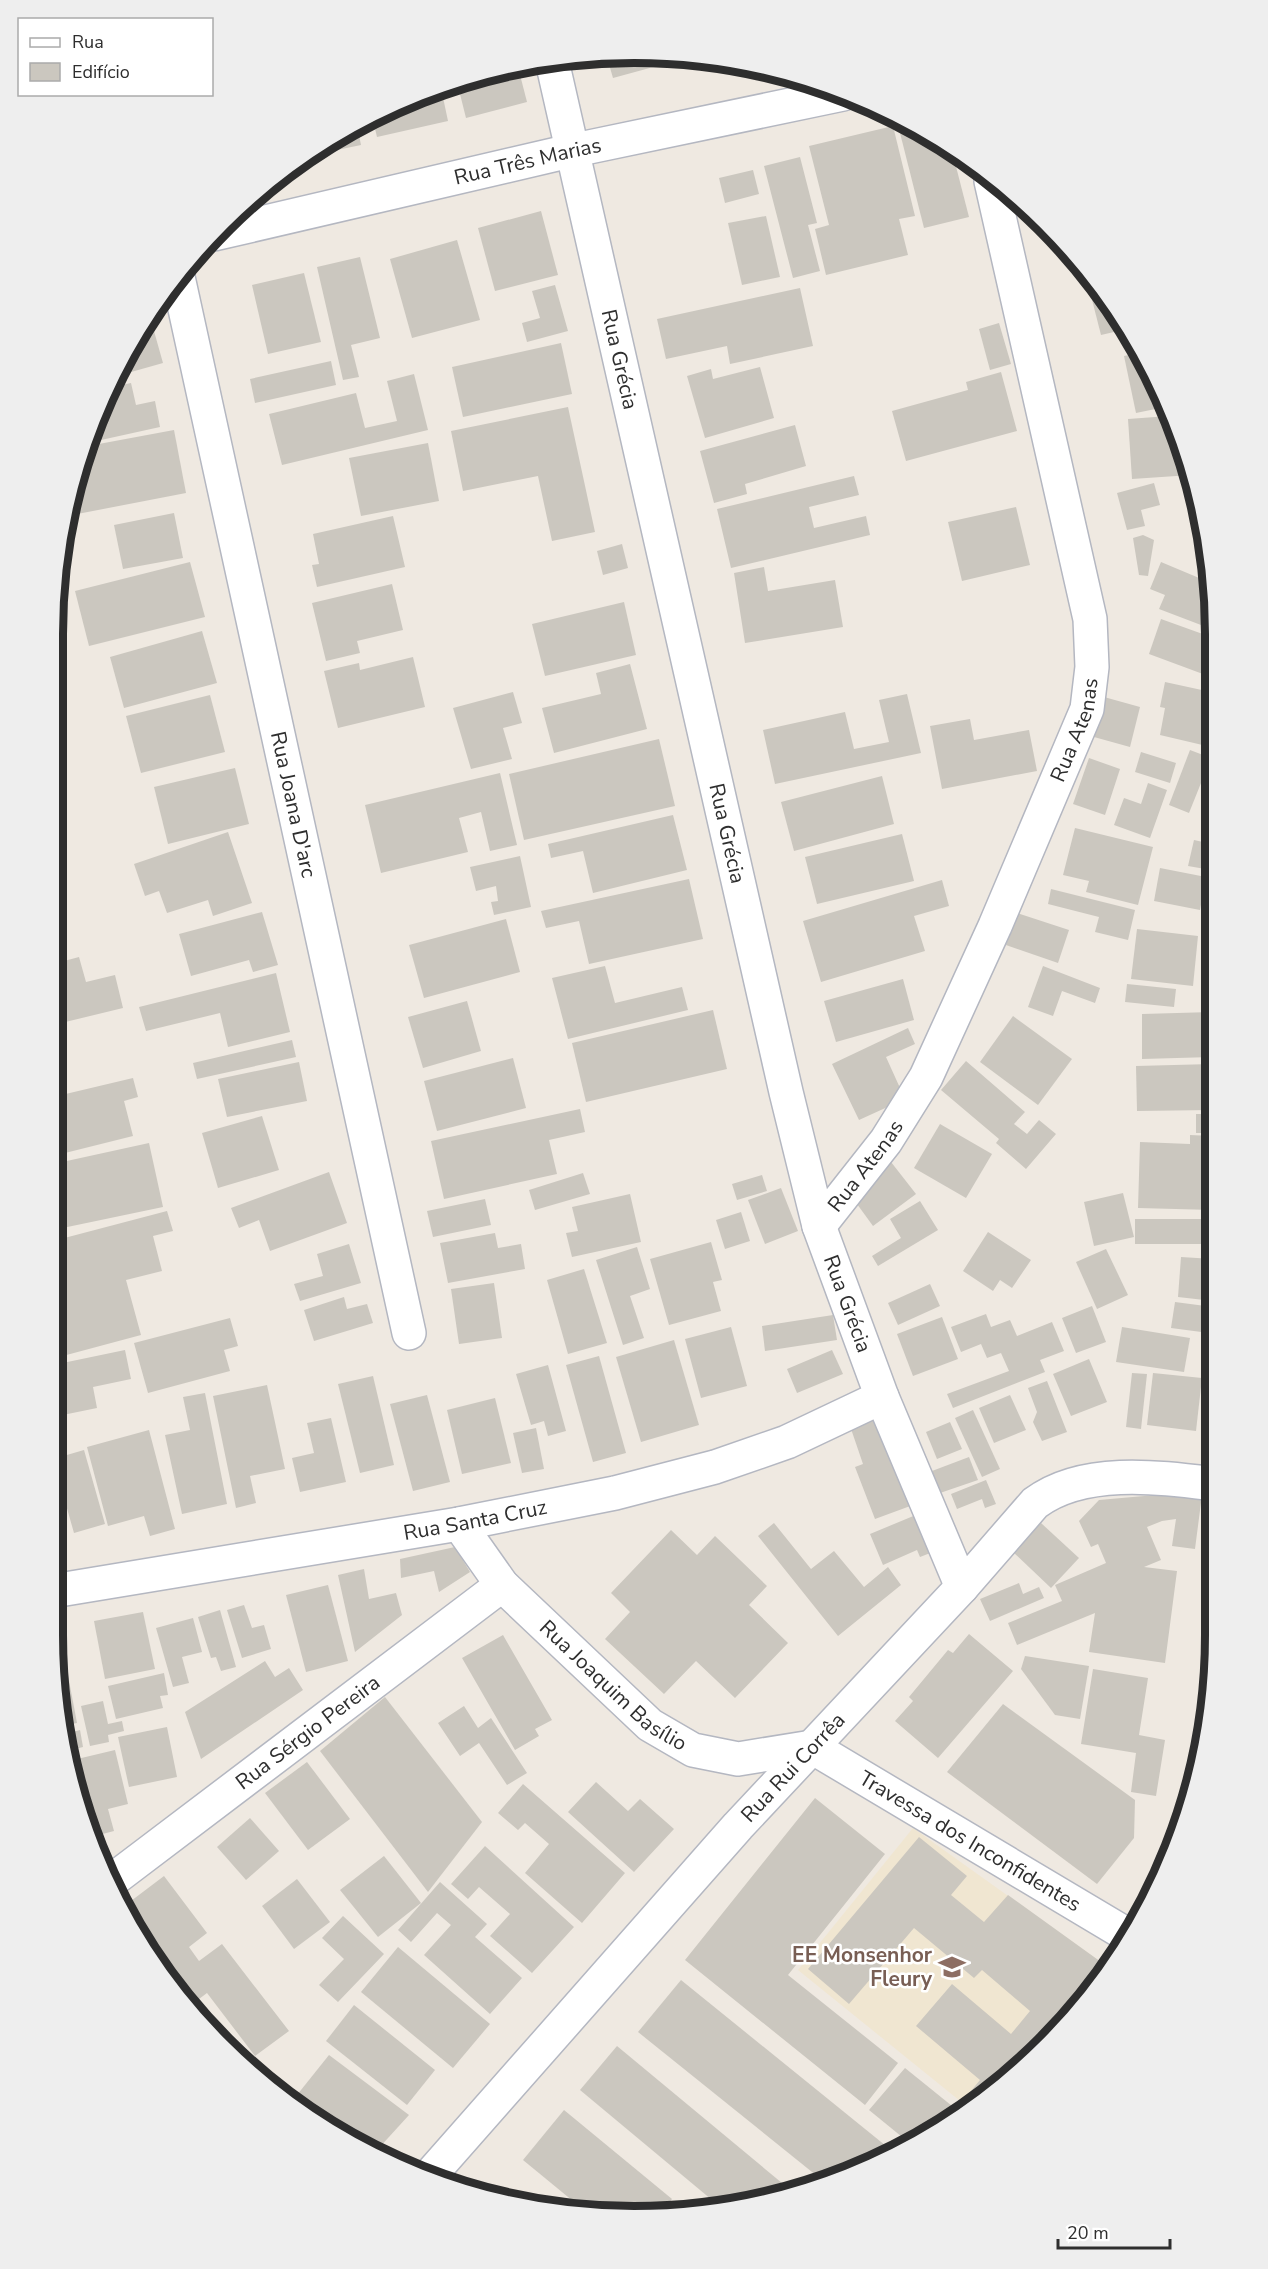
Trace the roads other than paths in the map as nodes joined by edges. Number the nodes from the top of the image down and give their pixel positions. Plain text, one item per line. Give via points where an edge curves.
1 (554, 69) edge
2 (829, 97) edge
3 (570, 152) junction
4 (993, 191) edge
5 (230, 230) edge
6 (180, 287) edge
7 (819, 1226) junction
8 (409, 1334) dead end
9 (882, 1397) junction
10 (1205, 1483) edge
11 (459, 1524) junction
12 (502, 1585) junction
13 (962, 1587) junction
14 (63, 1589) edge
15 (812, 1747) junction
16 (117, 1877) edge
17 (1122, 1932) edge
18 (434, 2170) edge

1 - 3 street, Rua Grécia
2 - 3 street, Rua Três Marias
3 - 5 street, Rua Três Marias
3 - 7 street, Rua Grécia
4 - 7 street, Rua Atenas via 1090,619 1092,667 1087,709 926,1077 886,1141
6 - 8 street, Rua Joana D'arc
7 - 9 street, Rua Grécia
9 - 11 street, Rua Santa Cruz via 787,1442 715,1467
9 - 13 street, Rua Grécia
10 - 13 street, Rua Rui Corrêa via 1154,1476 1078,1482 1050,1492 1010,1529
11 - 12 street, Rua Joaquim Basílio
11 - 14 street, Rua Santa Cruz
12 - 15 street, Rua Joaquim Basílio via 650,1725 693,1750 738,1760
12 - 16 street, Rua Sérgio Pereira
13 - 15 street, Rua Rui Corrêa
15 - 17 street, Travessa dos Inconfidentes
15 - 18 street, Rua Rui Corrêa

